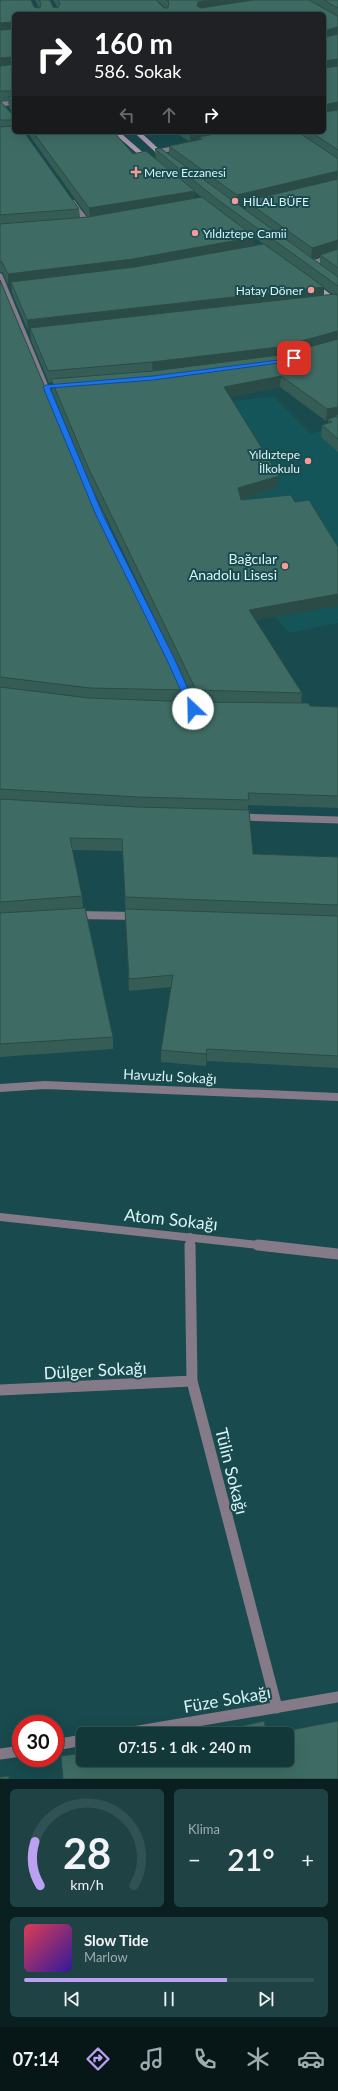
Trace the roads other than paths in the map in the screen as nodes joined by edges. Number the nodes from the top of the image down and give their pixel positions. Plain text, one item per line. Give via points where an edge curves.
1 (12, 103) edge
2 (1, 104) edge
3 (6, 109) edge
4 (118, 134) edge
5 (139, 134) edge
6 (188, 146) edge
7 (157, 152) junction
8 (169, 161) edge
9 (152, 164) edge
10 (69, 197) edge
11 (95, 222) edge
12 (80, 223) edge
13 (88, 223) junction
14 (338, 255) edge
15 (304, 259) edge
16 (310, 264) junction
17 (316, 268) edge
18 (0, 276) edge
19 (309, 282) edge
20 (5, 290) junction
21 (12, 290) edge
22 (326, 301) edge
23 (336, 302) edge
24 (33, 335) edge
25 (25, 336) junction
26 (54, 386) edge
27 (46, 387) junction
28 (193, 709) edge
29 (230, 816) edge
30 (338, 820) edge
31 (70, 915) edge
32 (140, 916) edge
33 (0, 1088) edge
34 (338, 1097) edge
35 (0, 1217) edge
36 (190, 1237) junction
37 (338, 1254) edge
38 (192, 1381) junction
39 (0, 1390) edge
40 (338, 1697) edge
41 (277, 1708) junction
42 (163, 1727) edge
43 (76, 1741) edge
44 (64, 1743) edge
45 (12, 1752) edge
46 (0, 1754) edge

1 - 2 street
2 - 3 street
4 - 9 main road
5 - 7 main road
6 - 7 street
7 - 8 main road
10 - 13 street
11 - 13 street
12 - 13 street
14 - 16 street
15 - 16 main road
16 - 17 main road
18 - 20 street
19 - 23 main road
20 - 21 street
20 - 25 street
22 - 23 street
24 - 25 street
25 - 27 street
26 - 27 street
27 - 28 street via 99,515
29 - 30 street
31 - 32 street
33 - 34 street, Havuzlu Sokağı via 45,1085
35 - 36 street, Atom Sokağı
36 - 37 street, Atom Sokağı
36 - 38 street, Tülin Sokağı
38 - 39 street, Dülger Sokağı
38 - 41 street, Tülin Sokağı
40 - 41 street, Füze Sokağı
41 - 42 street, Füze Sokağı
43 - 44 street
45 - 46 street

